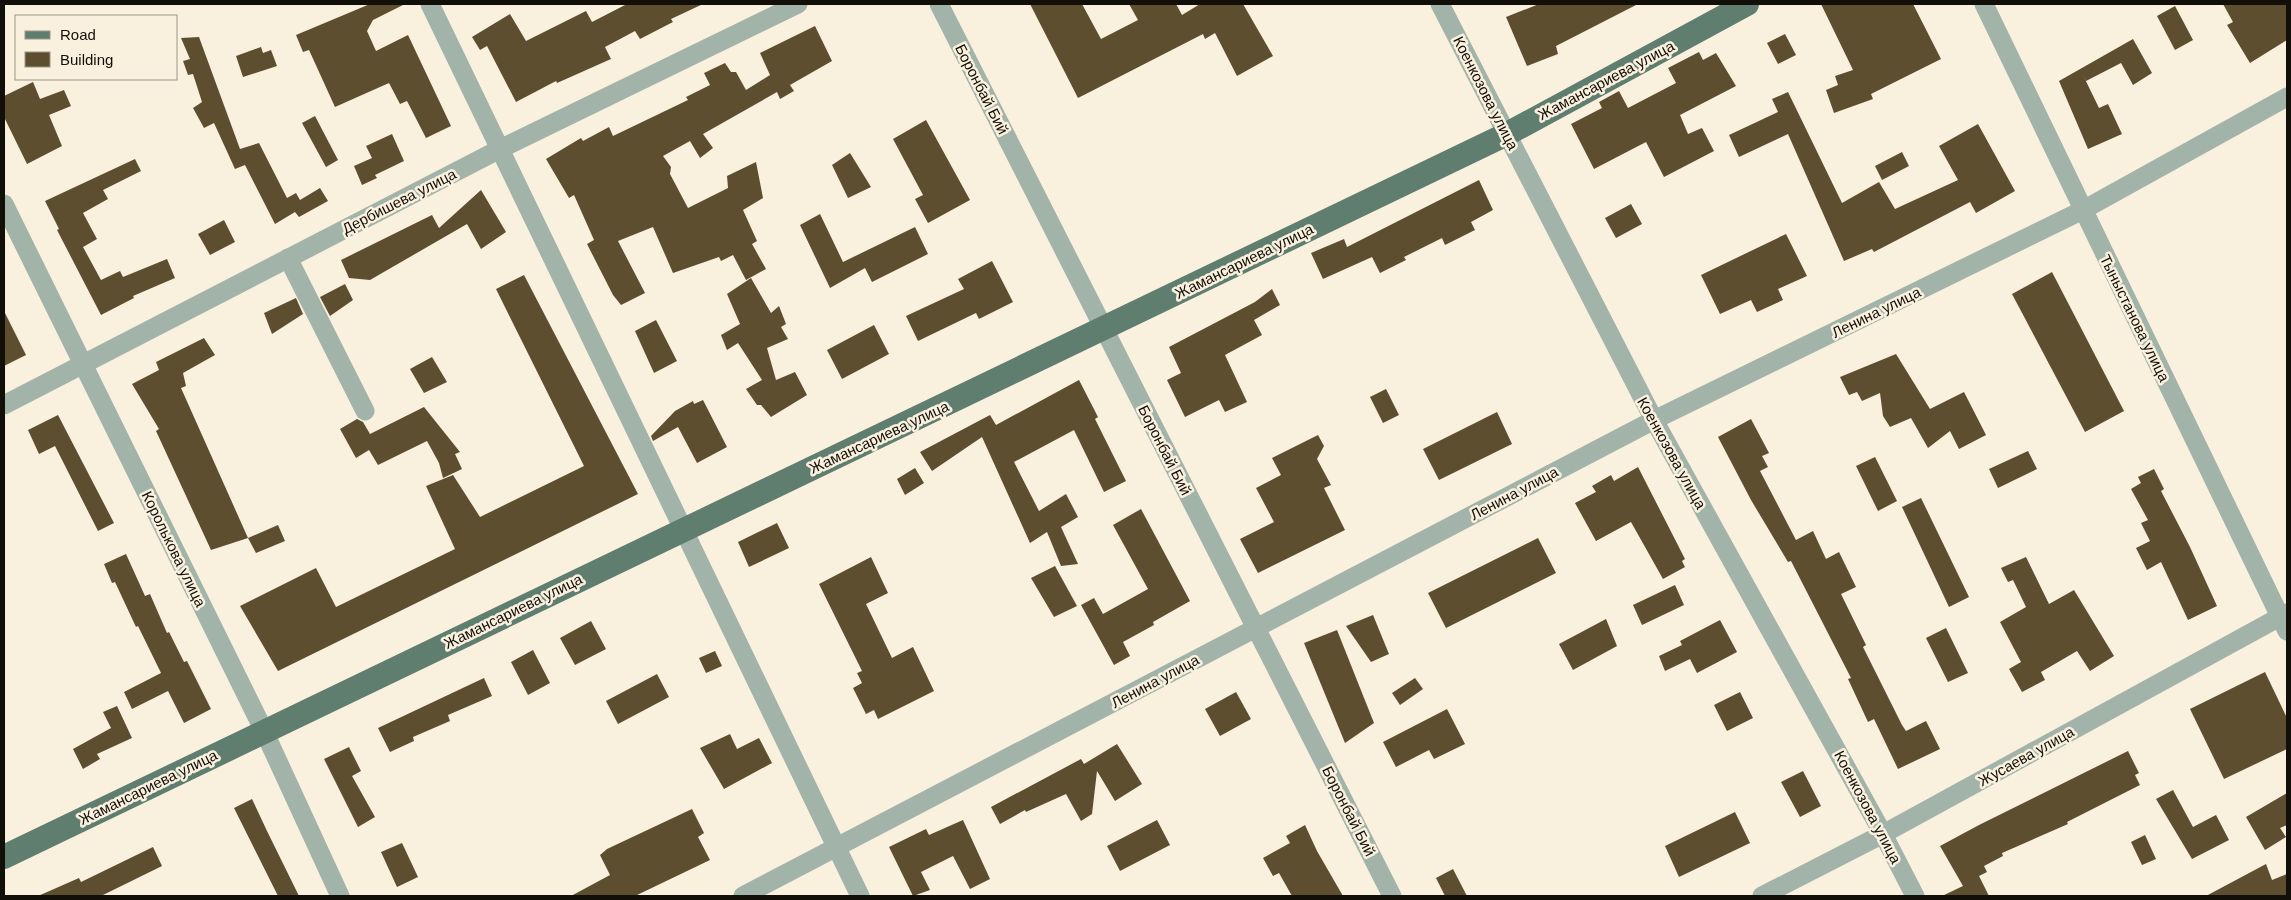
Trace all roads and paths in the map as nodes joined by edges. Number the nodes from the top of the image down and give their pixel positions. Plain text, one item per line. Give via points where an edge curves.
1 (430, 4) edge
2 (798, 4) edge
3 (939, 4) edge
4 (1440, 4) edge
5 (1748, 4) edge
6 (1984, 4) edge
7 (2287, 97) edge
8 (1507, 134) junction
9 (500, 149) junction
10 (4, 204) edge
11 (2083, 210) junction
12 (288, 258) junction
13 (1103, 330) junction
14 (82, 364) junction
15 (4, 405) edge
16 (365, 411) dead end
17 (1654, 420) junction
18 (683, 530) junction
19 (2285, 620) edge
20 (1256, 628) junction
21 (264, 731) junction
22 (1883, 834) junction
23 (837, 849) junction
24 (4, 857) edge
25 (340, 896) edge
26 (743, 896) edge
27 (860, 896) edge
28 (1392, 896) edge
29 (1762, 896) edge
30 (1915, 896) edge

1 - 9 street
2 - 9 street, Дербишева улица
3 - 13 street, Боронбай Бий
4 - 8 street, Коенкозова улица
5 - 8 main road, Жамансариева улица
6 - 11 street, Тыныстанова улица
7 - 11 street, Ленина улица
8 - 13 main road, Жамансариева улица
8 - 17 street, Коенкозова улица
9 - 12 street, Дербишева улица
9 - 18 street
10 - 14 street, Королькова улица
11 - 17 street, Ленина улица
11 - 19 street, Тыныстанова улица
12 - 14 street, Дербишева улица
12 - 16 street
13 - 18 main road, Жамансариева улица
13 - 20 street, Боронбай Бий
14 - 15 street, Дербишева улица
14 - 21 street, Королькова улица
17 - 20 street, Ленина улица
17 - 22 street, Коенкозова улица
18 - 21 main road, Жамансариева улица
18 - 23 street
19 - 22 street, Жусаева улица
20 - 23 street, Ленина улица
20 - 28 street, Боронбай Бий
21 - 24 main road, Жамансариева улица
21 - 25 street, Королькова улица
22 - 29 street, Жусаева улица
22 - 30 street, Коенкозова улица
23 - 26 street, Ленина улица
23 - 27 street

